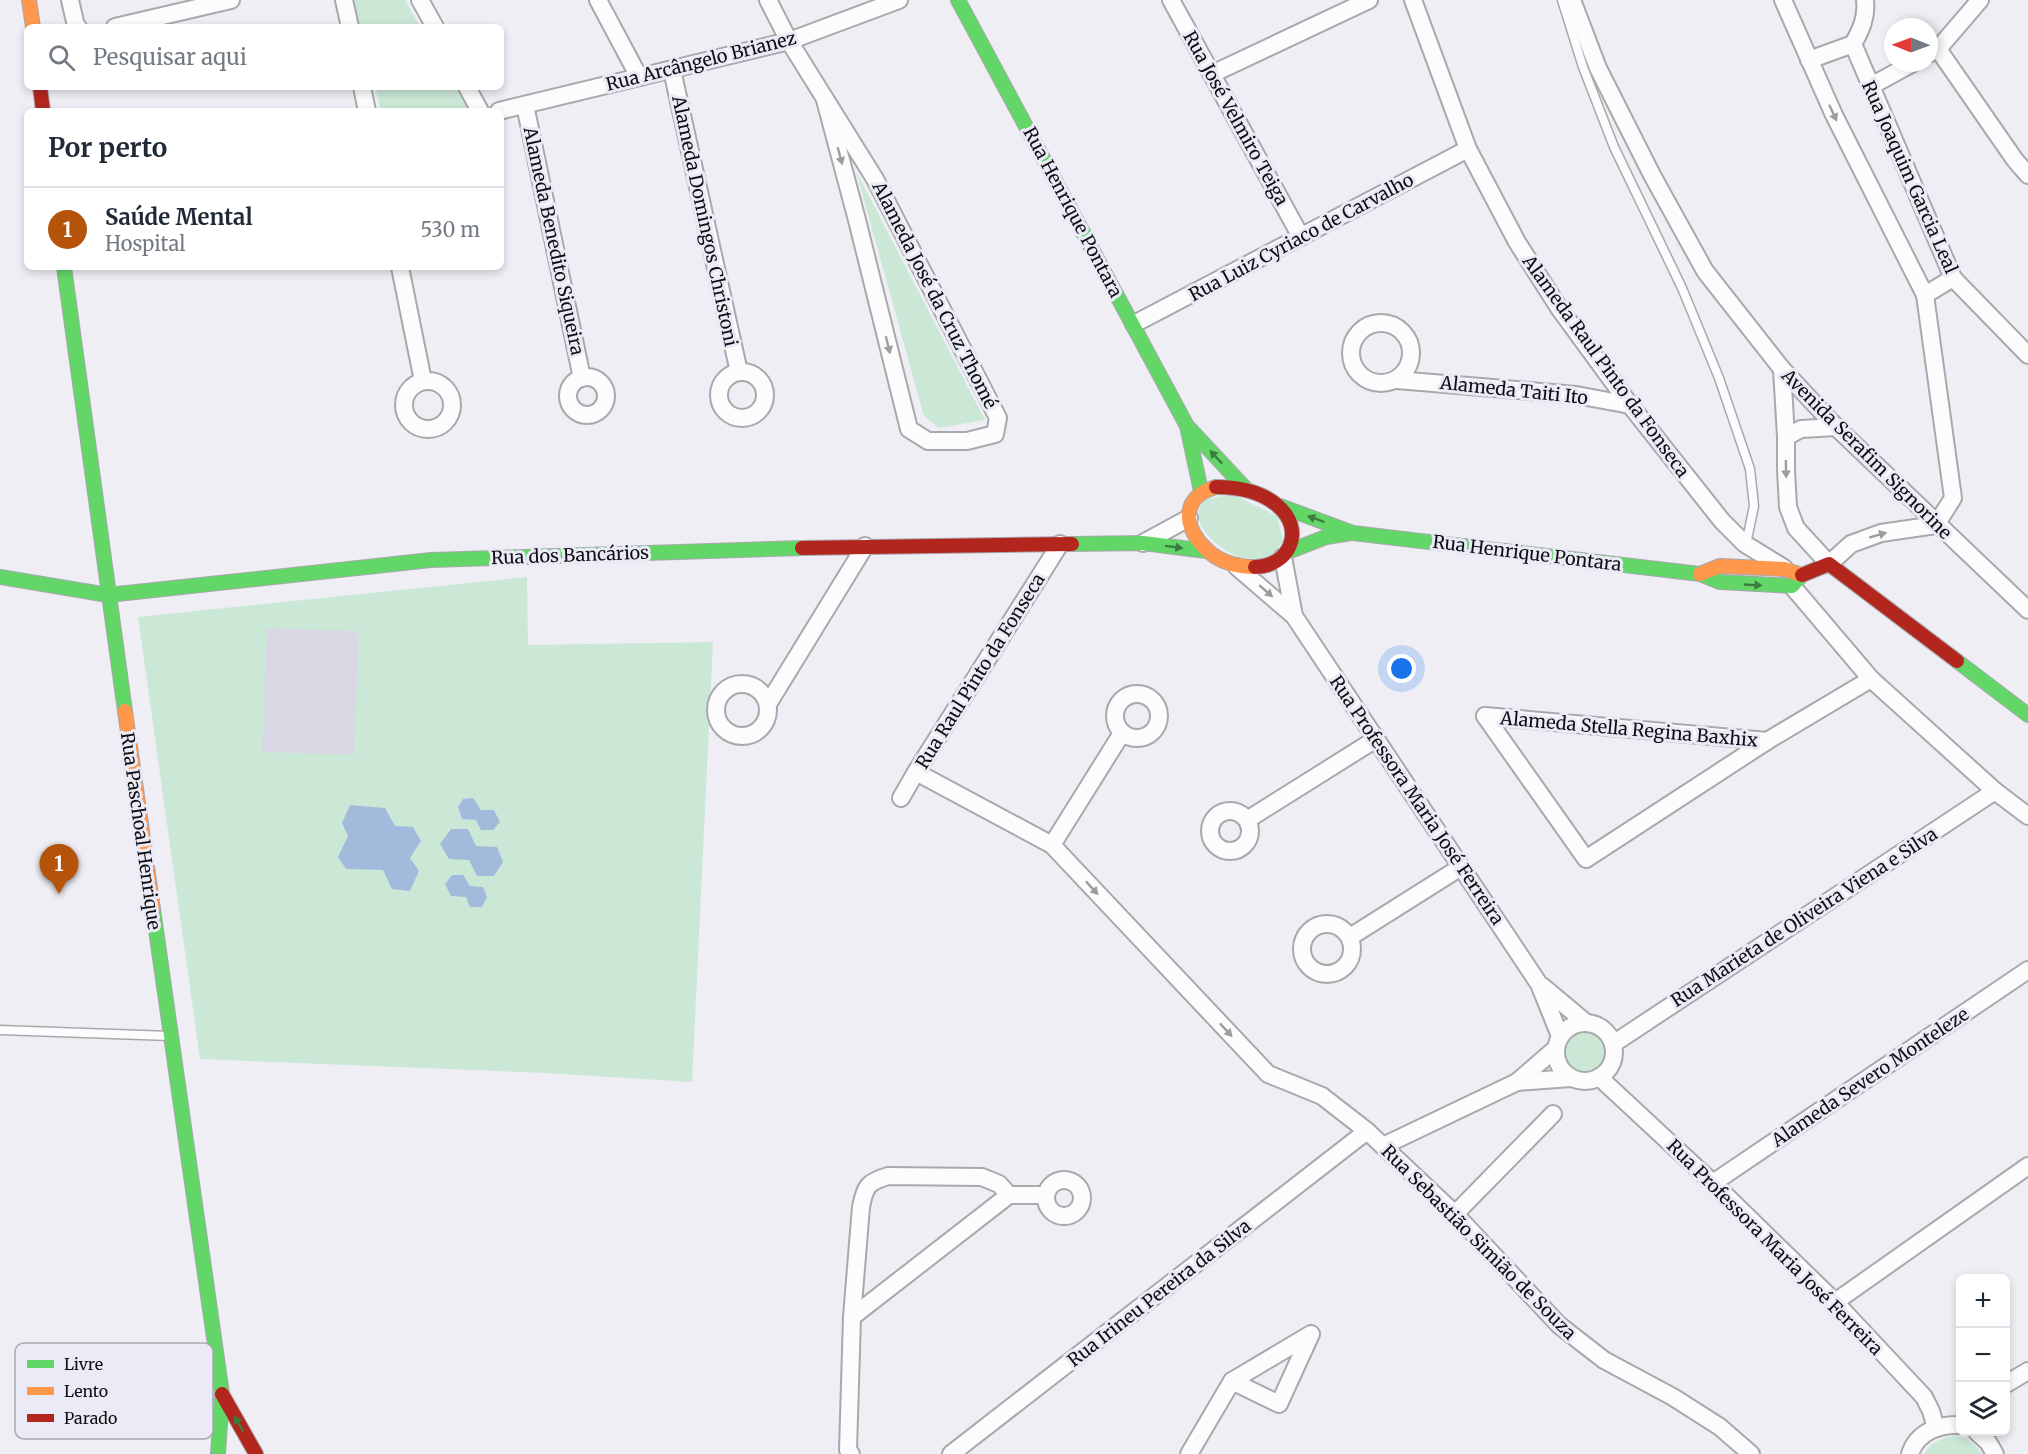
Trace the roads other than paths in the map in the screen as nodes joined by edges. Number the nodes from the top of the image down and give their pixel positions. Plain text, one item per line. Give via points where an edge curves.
1 (29, 0) edge
2 (70, 0) edge
3 (231, 0) edge
4 (344, 0) edge
5 (420, 0) edge
6 (598, 0) edge
7 (768, 0) edge
8 (899, 0) edge
9 (958, 0) edge
10 (1171, 0) edge
11 (1369, 0) edge
12 (1413, 0) edge
13 (1562, 0) edge
14 (1572, 0) edge
15 (1783, 0) edge
16 (1865, 0) edge
17 (1980, 0) edge
18 (33, 24) edge
19 (76, 24) edge
20 (128, 24) edge
21 (349, 24) edge
22 (433, 24) edge
23 (789, 41) junction
24 (1853, 44) junction
25 (1938, 47) edge
26 (1938, 56) edge
27 (1809, 60) junction
28 (672, 69) junction
29 (1897, 72) edge
30 (1212, 74) junction
31 (639, 77) junction
32 (1871, 86) junction
33 (40, 90) edge
34 (363, 90) edge
35 (469, 90) edge
36 (825, 100) junction
37 (525, 105) junction
38 (43, 108) edge
39 (366, 108) edge
40 (478, 108) edge
41 (504, 110) edge
42 (1468, 149) junction
43 (2028, 176) edge
44 (1301, 237) junction
45 (64, 270) edge
46 (401, 270) edge
47 (1953, 278) junction
48 (1925, 295) junction
49 (1134, 324) junction
50 (2028, 355) edge
51 (1782, 369) junction
52 (739, 372) dead end
53 (582, 378) dead end
54 (1397, 380) dead end
55 (423, 381) dead end
56 (1630, 405) junction
57 (1186, 426) junction
58 (1836, 427) junction
59 (1786, 437) junction
60 (1245, 488) junction
61 (1201, 490) junction
62 (1280, 506) junction
63 (1189, 518) junction
64 (1936, 525) junction
65 (1353, 532) junction
66 (1143, 543) junction
67 (1060, 544) junction
68 (1746, 544) junction
69 (865, 546) junction
70 (1206, 551) junction
71 (1287, 554) junction
72 (1829, 564) junction
73 (1237, 567) junction
74 (1784, 568) junction
75 (1701, 574) junction
76 (0, 577) edge
77 (1797, 581) junction
78 (108, 595) junction
79 (2028, 610) edge
80 (1294, 616) junction
81 (1871, 679) junction
82 (768, 704) dead end
83 (2028, 715) edge
84 (1122, 733) dead end
85 (1376, 739) junction
86 (1767, 741) junction
87 (916, 772) junction
88 (1995, 791) junction
89 (901, 798) dead end
90 (2028, 816) edge
91 (1247, 820) dead end
92 (1052, 845) junction
93 (1461, 867) junction
94 (1350, 937) dead end
95 (2028, 970) edge
96 (1539, 984) junction
97 (1585, 1022) junction
98 (0, 1030) edge
99 (171, 1036) junction
100 (1558, 1043) junction
101 (1613, 1044) junction
102 (1599, 1077) junction
103 (1571, 1078) junction
104 (1517, 1082) junction
105 (1553, 1114) dead end
106 (1367, 1131) junction
107 (1383, 1146) junction
108 (2028, 1166) edge
109 (1713, 1183) junction
110 (1009, 1195) junction
111 (1046, 1195) dead end
112 (1455, 1214) junction
113 (1835, 1302) junction
114 (852, 1317) junction
115 (2028, 1371) edge
116 (1232, 1381) junction
117 (2009, 1382) edge
118 (222, 1394) junction
119 (1956, 1425) edge
120 (1936, 1428) junction
121 (1982, 1436) edge
122 (849, 1453) edge
123 (218, 1454) edge
124 (256, 1454) edge
125 (951, 1454) edge
126 (1189, 1454) edge
127 (1751, 1454) edge
128 (1910, 1454) edge
129 (1995, 1454) edge

1 - 18 street
2 - 19 street
3 - 20 street
4 - 21 street
5 - 22 street
6 - 31 street
7 - 23 street, Alameda José da Cruz Thomé
8 - 23 street, Rua Arcângelo Brianez
9 - 49 street, Rua Henrique Pontara
10 - 30 street, Rua José Velmiro Teiga
11 - 30 street
12 - 42 street, Alameda Raul Pinto da Fonseca
13 - 68 lane via 1614,147 1682,288 1719,378 1750,470 1754,506
14 - 51 street, Avenida Serafim Signorine via 1598,68 1705,271
15 - 27 street, Rua Joaquim Garcia Leal
16 - 24 street via 1862,29
17 - 25 street
23 - 28 street, Rua Arcângelo Brianez
23 - 36 street, Alameda José da Cruz Thomé
24 - 27 street
24 - 32 street, Rua Joaquim Garcia Leal
26 - 43 street
27 -> 48 street, Rua Joaquim Garcia Leal
28 - 31 street, Rua Arcângelo Brianez
28 - 52 street, Alameda Domingos Christoni
29 - 32 street
30 - 44 street, Rua José Velmiro Teiga
31 - 37 street, Rua Arcângelo Brianez
32 - 47 street, Rua Joaquim Garcia Leal
33 - 38 street
34 - 39 street
35 - 40 street
36 -> 36 street, Alameda José da Cruz Thomé via 909,429 928,441 967,441 994,434 998,418 979,378 875,179
37 - 41 street, Rua Arcângelo Brianez
37 - 53 street, Alameda Benedito Siqueira
42 - 44 street, Rua Luiz Cyriaco de Carvalho
42 - 56 street, Alameda Raul Pinto da Fonseca via 1517,242
44 - 49 street, Rua Luiz Cyriaco de Carvalho
45 - 78 street, Rua Paschoal Henrique
46 - 55 street
47 - 48 street
47 - 50 street, Rua Joaquim Garcia Leal
48 - 64 street, Rua Joaquim Garcia Leal via 1953,498
49 - 57 street, Rua Henrique Pontara
51 - 58 street, Avenida Serafim Signorine
51 - 59 street
54 - 56 street, Alameda Taiti Ito via 1576,395
56 - 68 street, Alameda Raul Pinto da Fonseca via 1722,521
60 -> 57 street, Rua Henrique Pontara
57 - 61 street, Rua Henrique Pontara
58 - 59 street via 1801,429
58 - 64 street, Avenida Serafim Signorine
59 -> 72 street via 1788,507 1796,528
60 - 61 street
60 - 62 street
61 - 63 street via 1191,502
65 -> 62 street, Rua Henrique Pontara
62 - 71 street via 1292,538
63 - 66 street, Rua dos Bancários
63 - 70 street via 1197,541
72 -> 64 street via 1851,544 1881,533
64 - 79 street, Avenida Serafim Signorine
65 - 71 street, Rua Henrique Pontara via 1326,537
65 - 75 street, Rua Henrique Pontara
66 - 67 street, Rua dos Bancários
66 -> 70 street, Rua dos Bancários
67 - 69 street, Rua dos Bancários
67 - 87 street, Rua Raul Pinto da Fonseca
68 - 74 street, Alameda Raul Pinto da Fonseca
69 - 78 street, Rua dos Bancários via 431,560
69 - 82 street
70 - 73 street
71 - 73 street via 1263,567
71 - 80 street, Rua Professora Maria José Ferreira
72 - 77 street
72 - 83 street
73 -> 80 street, Rua Professora Maria José Ferreira
74 - 75 street, Rua Henrique Pontara via 1720,566
74 - 77 street, Rua Henrique Pontara
75 -> 77 street, Rua Henrique Pontara via 1720,582
76 - 78 street, Rua dos Bancários
77 - 81 street
78 - 99 street, Rua Paschoal Henrique
80 - 85 street, Rua Professora Maria José Ferreira
81 - 86 street, Alameda Stella Regina Baxhix
81 - 88 street
84 - 92 street
85 - 91 street
85 - 93 street, Rua Professora Maria José Ferreira
86 - 86 street, Alameda Stella Regina Baxhix via 1586,859 1485,716 1614,728
87 - 89 street, Rua Raul Pinto da Fonseca
87 - 92 street, Rua Sebastião Simião de Souza
88 - 90 street
88 - 101 street, Rua Marieta de Oliveira Viena e Silva
92 -> 106 street, Rua Sebastião Simião de Souza via 1268,1074 1322,1096
93 - 94 street
93 - 96 street, Rua Professora Maria José Ferreira
95 - 109 street, Alameda Severo Monteleze
96 - 97 street, Rua Professora Maria José Ferreira
96 - 100 street, Rua Professora Maria José Ferreira
97 - 100 street via 1567,1029
97 - 101 street via 1602,1028
98 - 99 lane
99 - 118 street, Rua Paschoal Henrique
100 - 103 street via 1559,1066
100 - 104 street
101 - 102 street via 1612,1063
102 - 103 street via 1590,1081
102 - 109 street, Rua Professora Maria José Ferreira
103 - 104 street
104 - 107 street
105 - 112 street
106 - 107 street, Rua Sebastião Simião de Souza
106 - 125 street, Rua Irineu Pereira da Silva
107 - 112 street, Rua Sebastião Simião de Souza
108 - 113 street
109 - 113 street, Rua Professora Maria José Ferreira
110 - 111 street
110 - 114 street
110 - 114 street via 999,1184 982,1177 888,1176 874,1180 864,1190 861,1207
112 - 127 street, Rua Sebastião Simião de Souza via 1559,1325 1604,1360 1720,1427
113 - 120 street, Rua Professora Maria José Ferreira via 1924,1397
114 - 122 street
115 - 117 street
116 - 116 street via 1279,1404 1311,1334 1242,1375
116 - 126 street
118 - 123 street, Rua Paschoal Henrique
124 -> 118 street, Rua Paschoal Henrique
119 - 120 street
120 - 128 street via 1922,1436
121 - 129 street

